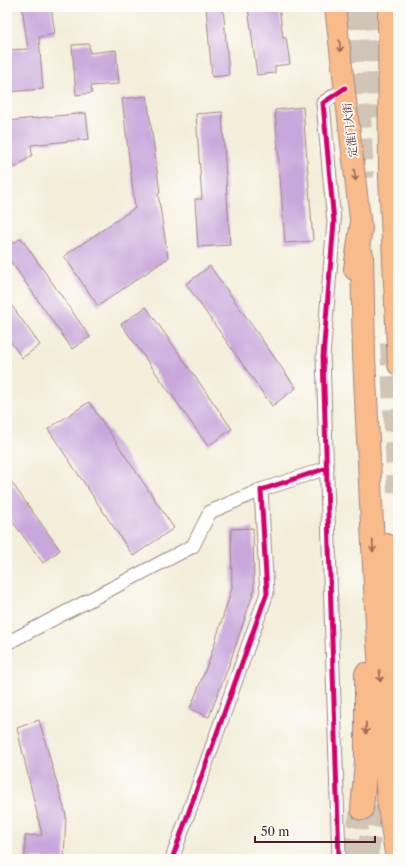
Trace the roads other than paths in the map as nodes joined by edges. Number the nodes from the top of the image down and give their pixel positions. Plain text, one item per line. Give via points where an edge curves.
1 (335, 7) edge
2 (388, 7) edge
3 (345, 88) junction
4 (361, 228) junction
5 (362, 255) junction
6 (398, 365) edge
7 (327, 468) junction
8 (261, 490) junction
9 (7, 643) edge
10 (398, 712) edge
11 (362, 809) tunnel mouth
12 (172, 859) edge
13 (339, 859) edge
14 (397, 859) edge

1 -> 3 main road, 定淮门大街
2 - 6 main road via 389,177
3 -> 4 main road, 定淮门大街
3 - 7 street via 324,103 334,222 323,357
4 - 5 highway
4 -> 11 highway via 348,317 367,690 366,762
5 - 10 highway via 396,639
5 -> 14 highway via 364,356 377,616 388,800
7 - 8 street
7 - 13 street
8 - 9 street via 210,512 193,546
8 - 12 street via 268,593

